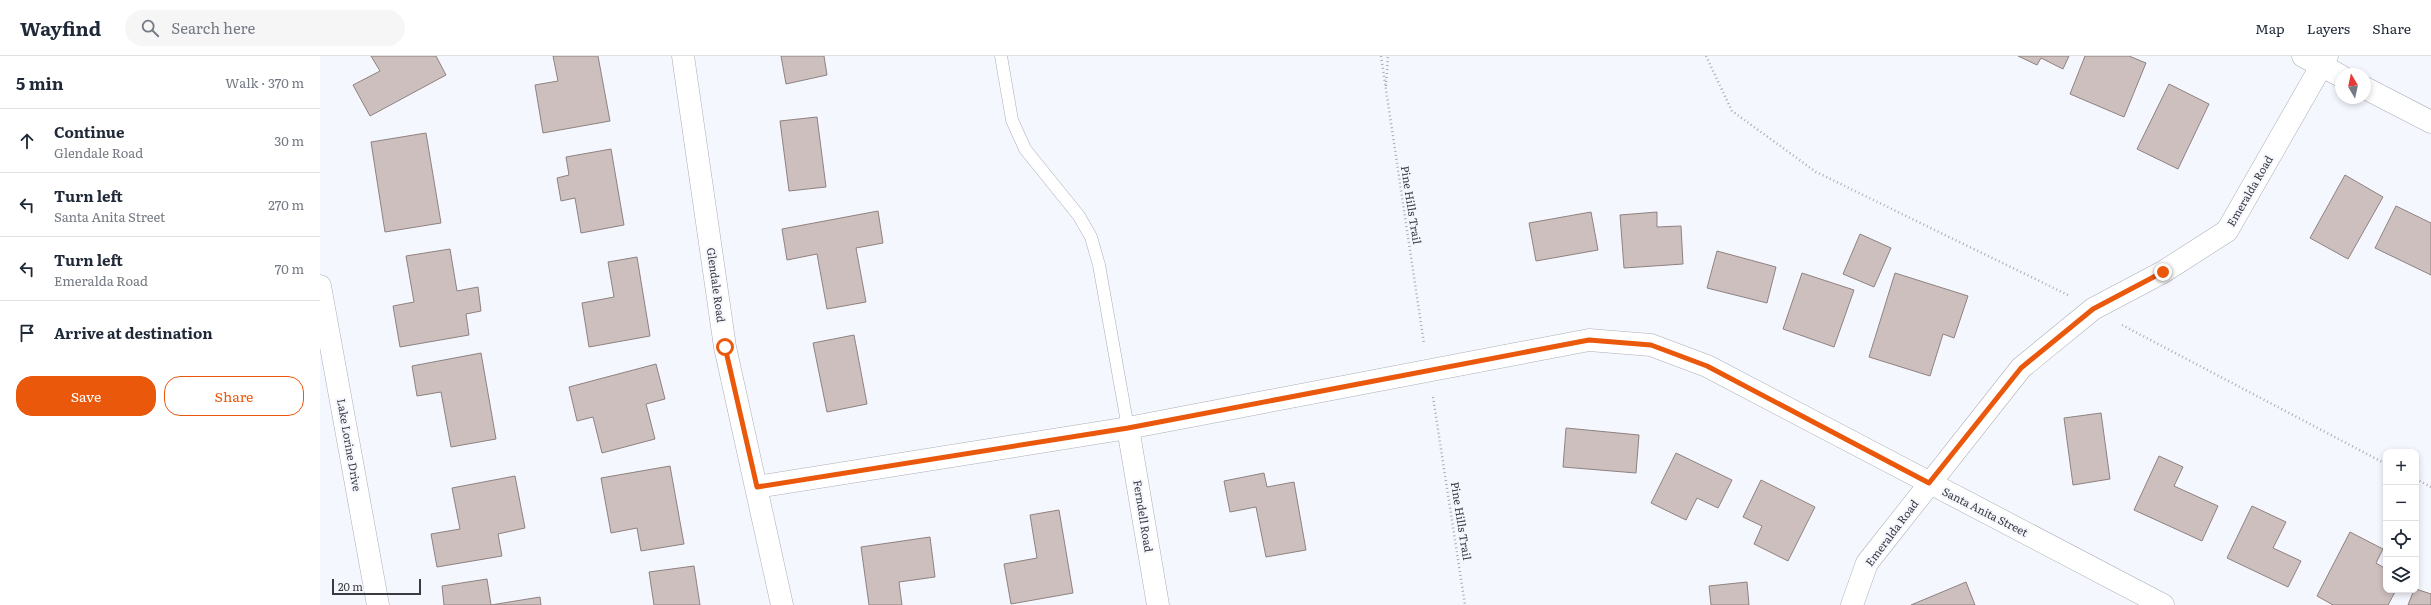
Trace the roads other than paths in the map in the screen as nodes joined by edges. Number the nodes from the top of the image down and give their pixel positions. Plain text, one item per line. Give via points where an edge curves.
1 (683, 56) edge
2 (1001, 56) edge
3 (2317, 59) edge
4 (2335, 72) edge
5 (2371, 91) edge
6 (2431, 122) edge
7 (320, 286) edge
8 (1128, 428) junction
9 (1929, 483) junction
10 (757, 487) junction
11 (378, 605) edge
12 (782, 605) edge
13 (1158, 605) edge
14 (1852, 605) edge
15 (2163, 605) edge

1 - 10 street, Glendale Road via 725,347
2 - 8 lane via 1004,86 1012,120 1025,149 1079,216 1091,238 1099,265
3 - 4 street
3 - 9 street, Emeralda Road via 2227,231 2163,272 2093,309 2021,368
5 - 6 street
7 - 11 street, Lake Lorine Drive
8 - 9 street, Santa Anita Street via 1589,340 1651,345 1707,366
8 - 10 street, Santa Anita Street
8 - 13 street, Ferndell Road
9 - 14 street, Emeralda Road via 1867,563
9 - 15 street, Santa Anita Street
10 - 12 street, Glendale Road

